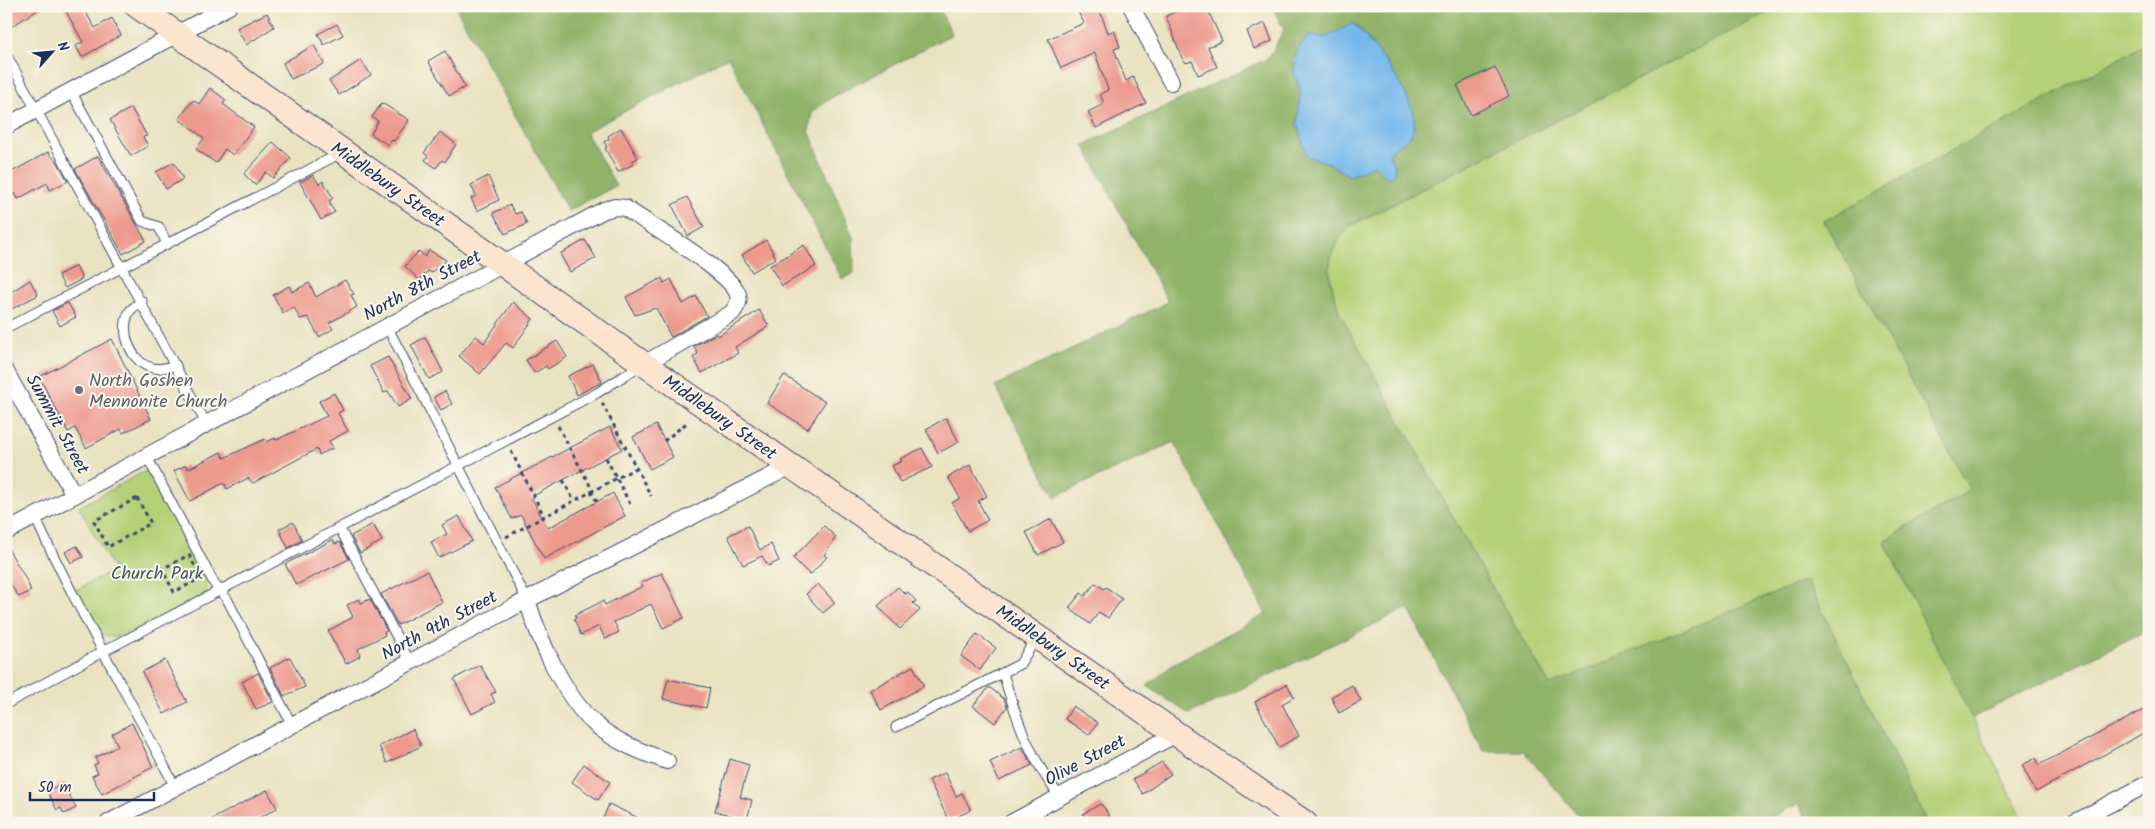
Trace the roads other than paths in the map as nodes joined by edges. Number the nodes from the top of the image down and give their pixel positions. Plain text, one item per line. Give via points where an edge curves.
1 (137, 6) edge
2 (229, 6) edge
3 (1131, 6) edge
4 (176, 34) junction
5 (6, 54) edge
6 (1171, 82) dead end
7 (71, 91) junction
8 (37, 109) junction
9 (6, 126) edge
10 (342, 152) junction
11 (167, 244) junction
12 (503, 265) junction
13 (123, 266) junction
14 (142, 302) junction
15 (387, 326) junction
16 (6, 328) edge
17 (644, 364) junction
18 (176, 365) junction
19 (6, 372) edge
20 (207, 425) junction
21 (147, 457) junction
22 (458, 465) junction
23 (791, 466) junction
24 (74, 495) junction
25 (34, 517) junction
26 (340, 529) junction
27 (6, 532) edge
28 (221, 592) junction
29 (528, 600) junction
30 (1038, 636) junction
31 (104, 651) junction
32 (410, 662) junction
33 (1002, 673) junction
34 (6, 704) edge
35 (292, 725) junction
36 (896, 727) dead end
37 (1178, 733) junction
38 (667, 761) dead end
39 (2149, 783) edge
40 (175, 787) junction
41 (1060, 796) junction
42 (108, 823) edge
43 (1011, 823) edge
44 (1305, 823) edge
45 (2074, 823) edge

1 - 4 main road, Middlebury Street
2 - 4 street
3 - 6 street
4 - 7 street
4 - 10 main road, Middlebury Street
5 - 8 lane
7 - 8 street
7 - 11 lane via 142,221 159,227
8 - 9 street
8 - 13 lane
10 - 11 lane
10 - 12 main road, Middlebury Street
11 - 13 lane
12 - 15 street, North 8th Street
12 - 17 main road, Middlebury Street
12 - 17 street, North 8th Street via 615,207 625,208 725,276 738,293 739,303 732,313
13 - 14 lane
13 - 16 lane
14 - 18 lane
14 - 18 lane via 130,310 125,326 135,357 143,365 153,368
15 - 20 street, North 8th Street
15 - 22 lane
17 - 22 lane via 597,393
17 - 23 main road, Middlebury Street
18 - 20 lane
19 - 24 street, Summit Street
20 - 21 street, North 8th Street
21 - 24 street, North 8th Street
21 - 28 lane
22 - 26 lane
22 - 29 lane
23 - 29 street, North 9th Street
23 - 30 main road, Middlebury Street
24 - 25 street, North 8th Street
25 - 27 street, North 8th Street
25 - 31 lane
26 - 28 lane
26 - 32 lane
28 - 31 lane
28 - 35 lane
29 - 32 street, North 9th Street
29 - 38 street via 534,622 568,691 595,724 622,743
30 - 33 lane via 1020,664
30 - 37 main road, Middlebury Street
31 - 34 lane
31 - 40 lane
32 - 35 street, North 9th Street
33 - 36 lane
33 - 41 lane via 1018,724 1048,782
35 - 40 street, North 9th Street
37 - 41 street, Olive Street
37 - 44 main road, Middlebury Street
39 - 45 street
40 - 42 street, North 9th Street
41 - 43 street, Olive Street

